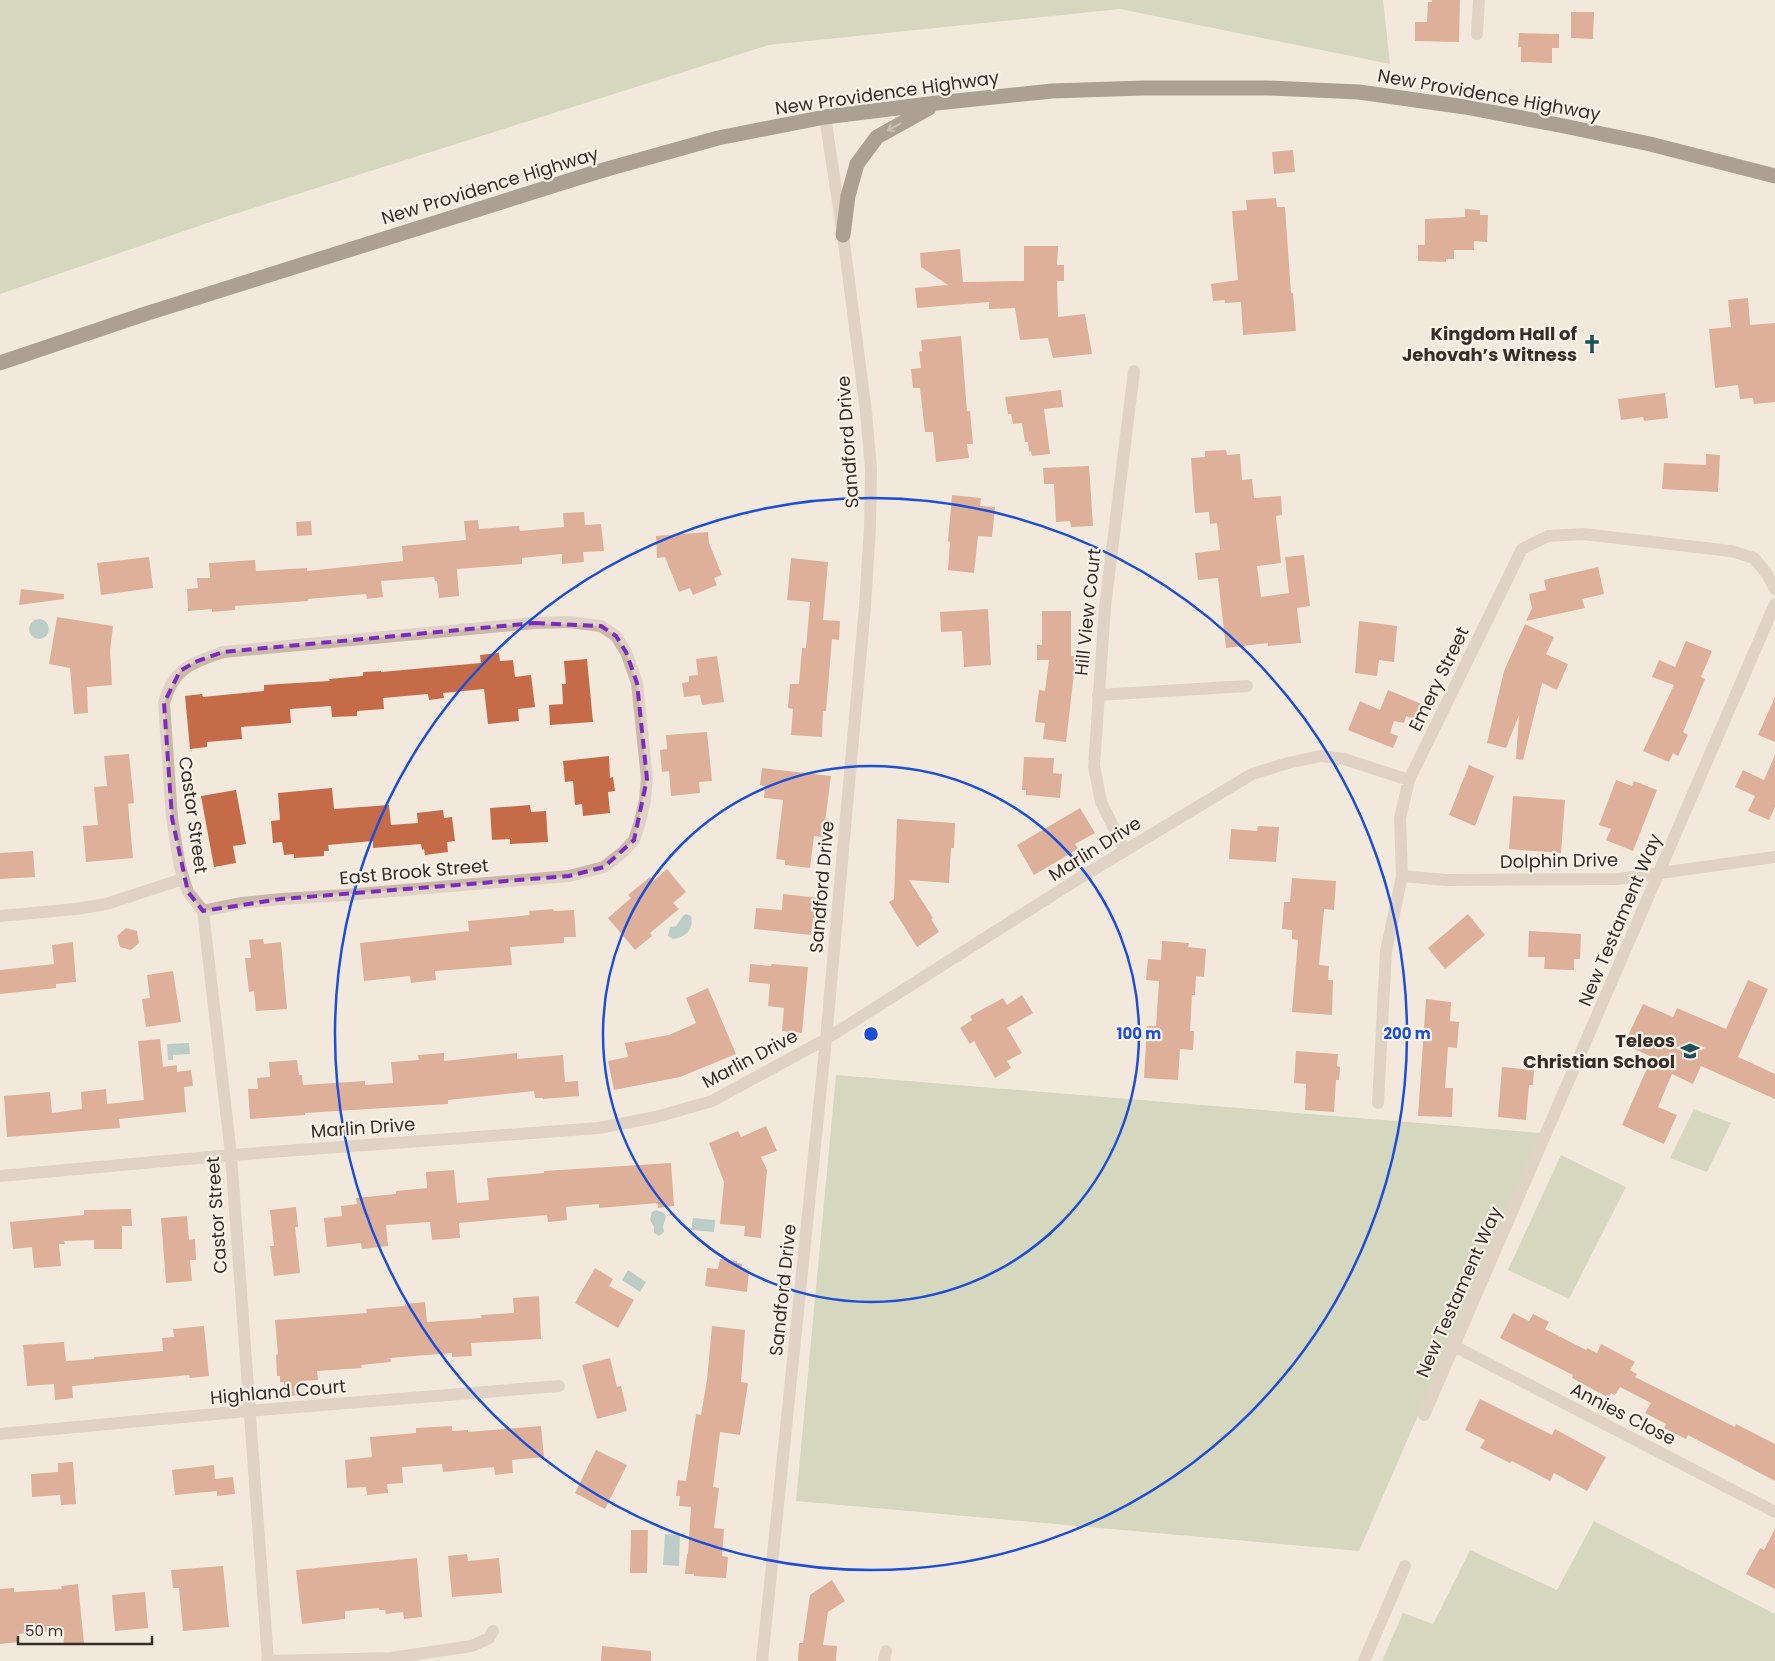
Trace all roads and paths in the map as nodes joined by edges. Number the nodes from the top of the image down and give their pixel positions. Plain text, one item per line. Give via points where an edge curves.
1 (1479, 0) edge
2 (1476, 34) dead end
3 (937, 103) junction
4 (825, 117) junction
5 (1775, 176) edge
6 (843, 235) junction
7 (0, 363) edge
8 (1134, 371) dead end
9 (1775, 589) edge
10 (1775, 604) edge
11 (1247, 686) dead end
12 (1098, 695) junction
13 (1409, 780) junction
14 (1124, 851) junction
15 (623, 852) joint
16 (1775, 857) edge
17 (1660, 874) junction
18 (1402, 876) junction
19 (183, 879) junction
20 (203, 911) junction
21 (0, 916) edge
22 (826, 1039) junction
23 (1378, 1103) dead end
24 (231, 1155) junction
25 (0, 1176) edge
26 (1454, 1346) junction
27 (559, 1386) dead end
28 (248, 1411) junction
29 (1424, 1415) dead end
30 (0, 1434) edge
31 (1775, 1512) edge
32 (1405, 1566) dead end
33 (493, 1630) dead end
34 (392, 1660) edge
35 (267, 1661) edge
36 (762, 1661) edge
37 (1364, 1661) edge

1 - 2 street
3 - 4 highway, New Providence Highway
3 - 5 highway, New Providence Highway via 1052,91 1144,88 1359,92 1465,107 1564,126
3 -> 6 highway via 877,136 857,164 848,196
4 - 6 street, Sandford Drive
4 - 7 highway, New Providence Highway via 718,138 600,170
6 - 22 street, Sandford Drive via 867,422 871,469 870,527
8 - 12 street, Hill View Court via 1105,607
9 - 13 street, Emery Street via 1754,558 1731,551 1583,534 1548,536 1522,549
10 - 17 street, New Testament Way
11 - 12 street
12 - 14 street, Hill View Court via 1094,766 1101,802
13 - 14 street, Marlin Drive via 1344,759 1320,756 1288,763 1252,774
13 - 18 street, Emery Street via 1400,818
14 - 22 street, Marlin Drive
15 - 19 street, Castor Street via 634,840 640,822 647,779 637,683 626,652 616,636 601,626 570,622 535,623 222,652 180,671 168,689 164,704 172,818
15 - 20 street, East Brook Street via 604,867 569,876 281,899
16 - 17 street, Dolphin Drive
17 - 18 street, Dolphin Drive via 1618,879 1446,880
17 - 26 street, New Testament Way
18 - 23 street, Emery Street via 1386,951
19 - 20 street, Castor Street via 188,892
19 - 21 street via 106,904
20 - 24 street, Castor Street
22 - 24 street, Marlin Drive via 712,1101 656,1117 599,1128
22 - 36 street, Sandford Drive
24 - 25 street, Marlin Drive
24 - 28 street, Castor Street
26 - 29 street, New Testament Way
26 - 31 street, Annies Close
27 - 28 street, Highland Court
28 - 30 street, Highland Court
28 - 35 street, Castor Street
32 - 37 street
33 - 34 street via 489,1638 472,1646
34 - 35 street

